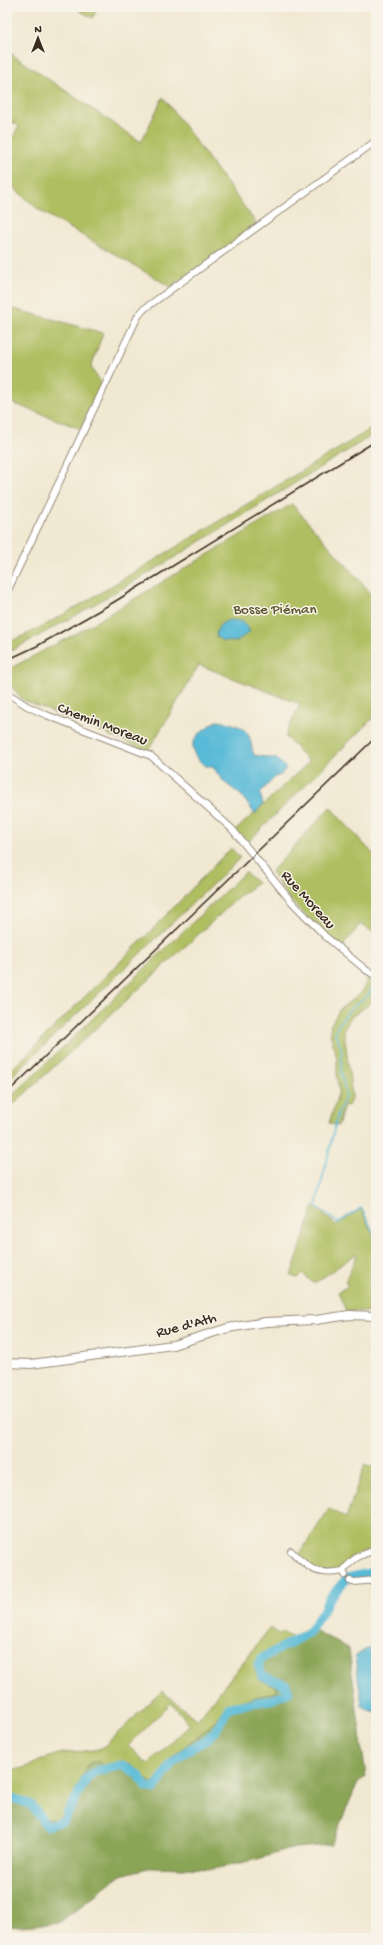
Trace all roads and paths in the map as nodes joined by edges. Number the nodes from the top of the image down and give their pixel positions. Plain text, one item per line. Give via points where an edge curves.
1 (376, 141) edge
2 (7, 592) edge
3 (7, 693) edge
4 (10, 698) edge
5 (232, 829) joint
6 (376, 976) edge
7 (375, 1316) edge
8 (7, 1363) edge
9 (376, 1550) edge
10 (291, 1551) dead end
11 (376, 1580) edge
12 (350, 1581) dead end

1 - 2 street via 144,308
3 - 4 street, Chemin Moreau
4 - 5 street, Chemin Moreau via 151,756
5 - 6 street, Rue Moreau via 290,900 325,936
7 - 8 street, Rue d'Ath via 350,1315 316,1320 266,1322 228,1328 173,1345 31,1364
9 - 10 street via 356,1556 344,1573 319,1573
11 - 12 street

